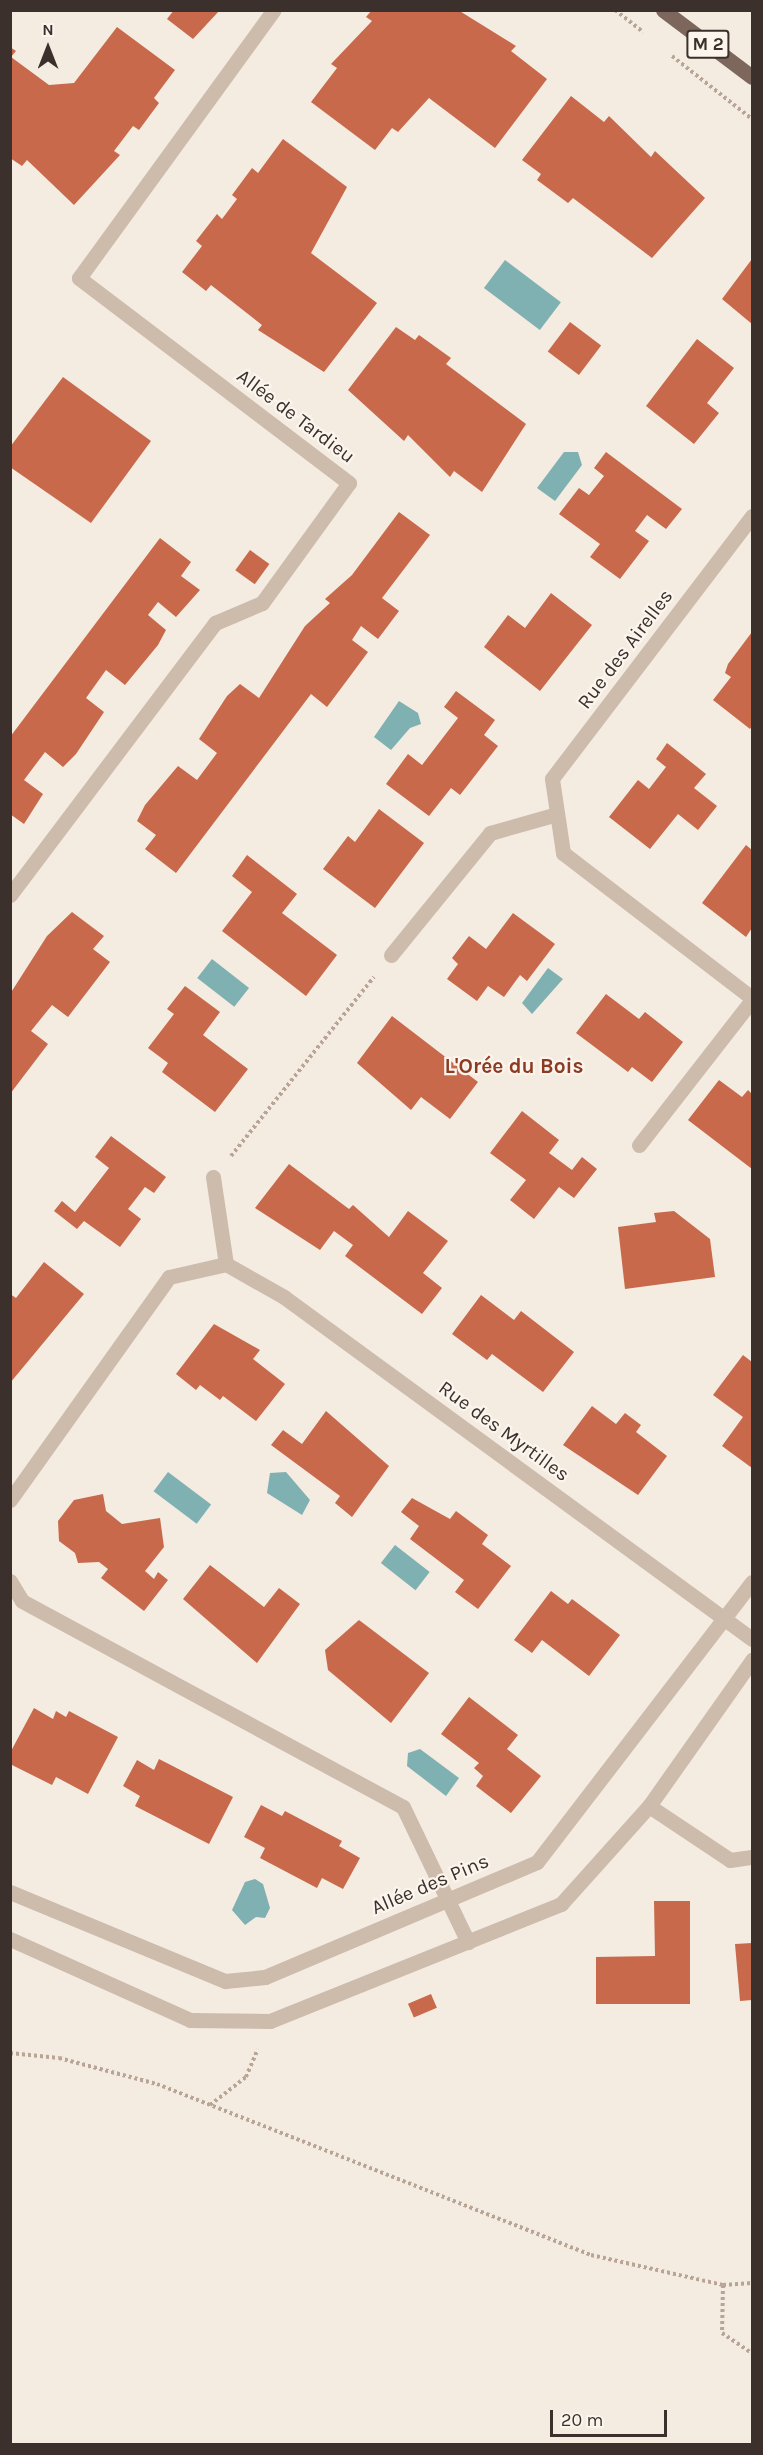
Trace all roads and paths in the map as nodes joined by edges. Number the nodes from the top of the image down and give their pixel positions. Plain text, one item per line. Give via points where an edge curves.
1 (274, 10) edge
2 (615, 10) edge
3 (663, 10) edge
4 (652, 40) dead end
5 (661, 47) dead end
6 (753, 78) edge
7 (753, 119) edge
8 (753, 516) edge
9 (553, 815) junction
10 (10, 895) edge
11 (391, 955) joint
12 (753, 999) edge
13 (639, 1145) dead end
14 (213, 1178) joint
15 (226, 1264) junction
16 (10, 1500) edge
17 (10, 1581) edge
18 (753, 1582) edge
19 (724, 1618) junction
20 (753, 1639) edge
21 (753, 1660) edge
22 (649, 1806) junction
23 (753, 1857) edge
24 (10, 1892) edge
25 (446, 1899) junction
26 (10, 1939) edge
27 (468, 1942) junction
28 (270, 2021) junction
29 (10, 2054) edge
30 (210, 2105) junction
31 (753, 2283) edge
32 (723, 2285) junction
33 (753, 2353) edge

1 - 10 street, Allée de Tardieu via 79,278 349,483 262,603 215,623
2 - 4 path
3 - 6 main road, M 2
5 - 7 path
8 - 9 street, Rue des Airelles via 552,779
9 - 11 street via 490,832
9 - 12 street, Rue des Airelles via 563,853
11 - 14 path
12 - 13 street, Rue des Airelles
14 - 15 street
15 - 16 street via 169,1277
15 - 19 street, Rue des Myrtilles via 284,1297
17 - 25 street via 22,1601 403,1807
18 - 19 street, Allée des Pins
19 - 20 street, Rue des Myrtilles
19 - 25 street, Allée des Pins via 537,1862
21 - 22 street
22 - 23 street via 730,1860
22 - 27 street via 561,1904
24 - 25 street, Allée des Pins via 225,1981 265,1977
25 - 27 street
26 - 28 street via 190,2020
27 - 28 street
28 - 30 path via 246,2077
29 - 30 path via 59,2058
30 - 32 path via 591,2255
31 - 32 path
32 - 33 path via 722,2333

